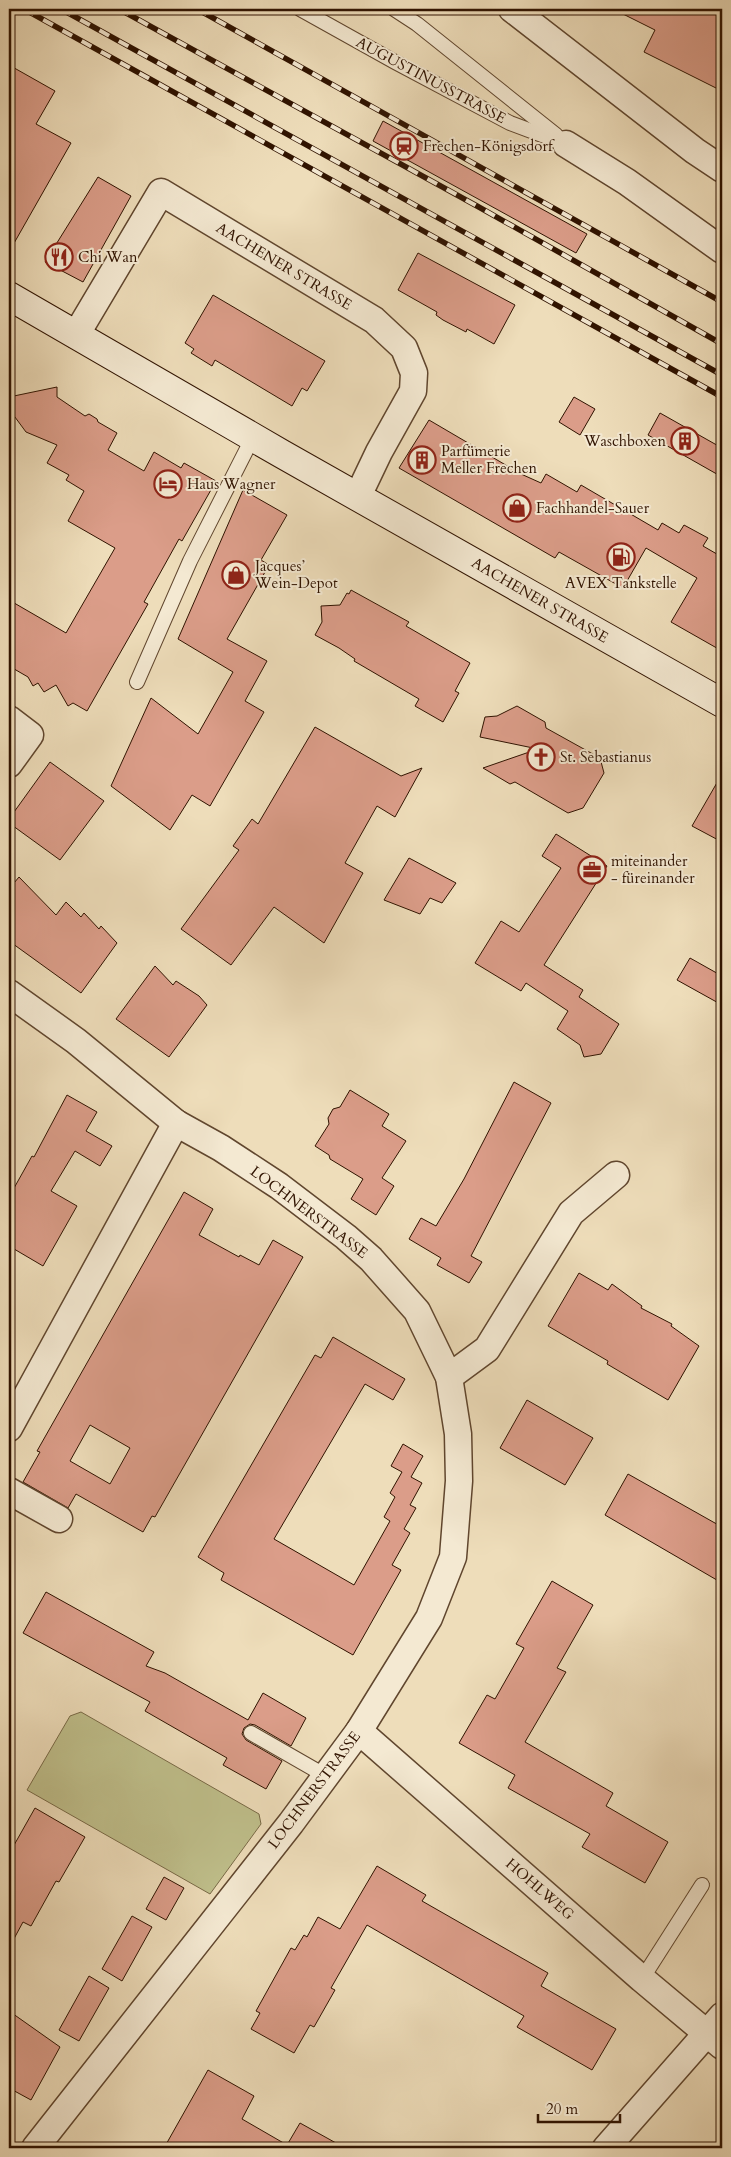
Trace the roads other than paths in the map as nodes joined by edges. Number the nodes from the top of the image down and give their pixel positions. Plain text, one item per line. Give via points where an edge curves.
1 (300, 9) edge
2 (394, 9) edge
3 (512, 9) edge
4 (566, 144) junction
5 (722, 169) edge
6 (722, 250) edge
7 (9, 296) edge
8 (76, 335) junction
9 (253, 437) junction
10 (358, 496) junction
11 (137, 682) dead end
12 (722, 703) edge
13 (9, 718) edge
14 (9, 764) edge
15 (9, 993) edge
16 (176, 1123) junction
17 (616, 1175) dead end
18 (449, 1377) junction
19 (9, 1428) edge
20 (9, 1491) edge
21 (59, 1519) dead end
22 (359, 1731) junction
23 (251, 1733) dead end
24 (326, 1776) junction
25 (702, 1886) dead end
26 (642, 1979) junction
27 (717, 2032) edge
28 (35, 2148) edge
29 (606, 2148) edge

1 - 4 lane, AUGUSTINUSSTRASSE via 510,122
2 - 4 lane, AUGUSTINUSSTRASSE
3 - 5 street
4 - 6 street, AUGUSTINUSSTRASSE via 627,182
7 - 8 main road, AACHENER STRASSE
8 - 9 main road, AACHENER STRASSE
8 - 10 street, AACHENER STRASSE via 161,192 374,320 404,348 414,373 413,391
9 - 10 main road, AACHENER STRASSE
9 - 11 lane via 190,562
10 - 12 main road, AACHENER STRASSE
13 - 14 street via 30,735
15 - 16 street, LOCHNERSTRASSE via 76,1041
16 - 18 street, LOCHNERSTRASSE via 279,1186 371,1259 417,1311
16 - 19 street
17 - 18 street via 571,1213 487,1349
18 - 22 street, LOCHNERSTRASSE via 459,1443 453,1557 429,1618
20 - 21 street
22 - 24 street, LOCHNERSTRASSE
22 - 26 street, HOHLWEG
23 - 24 lane
24 - 28 street, LOCHNERSTRASSE
25 - 26 lane
26 - 27 street, HOHLWEG
27 - 29 street

